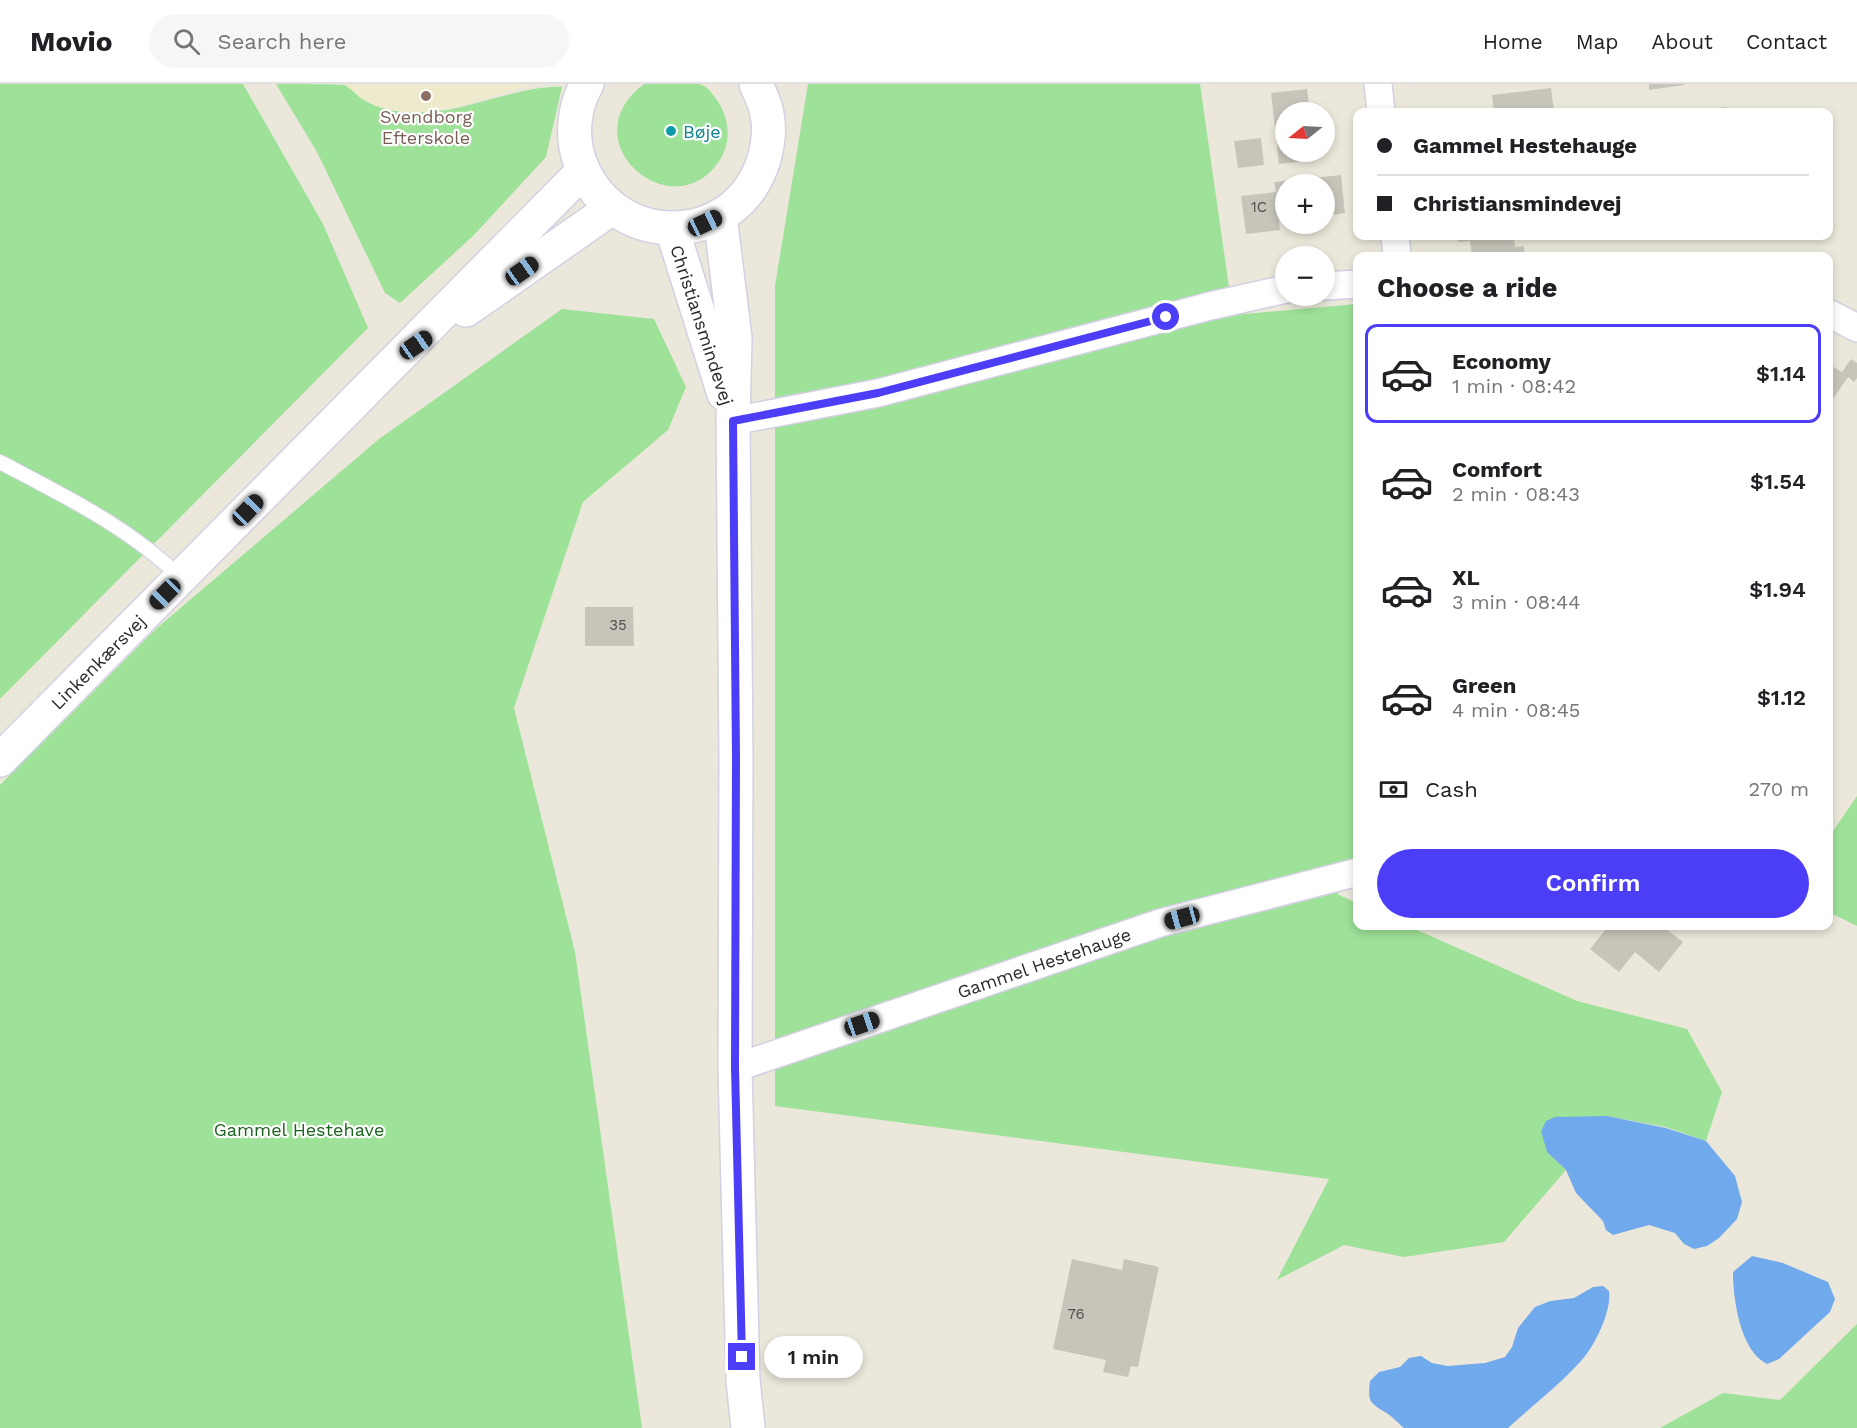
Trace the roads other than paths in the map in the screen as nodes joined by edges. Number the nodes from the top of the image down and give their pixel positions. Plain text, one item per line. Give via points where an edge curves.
1 (587, 84) edge
2 (756, 84) edge
3 (1377, 84) edge
4 (1380, 108) edge
5 (583, 171) junction
6 (612, 208) junction
7 (720, 216) junction
8 (672, 229) junction
9 (1353, 284) edge
10 (1335, 285) edge
11 (1275, 292) edge
12 (1833, 316) edge
13 (1857, 328) edge
14 (398, 357) junction
15 (733, 421) junction
16 (0, 462) edge
17 (182, 578) junction
18 (0, 760) edge
19 (1353, 873) edge
20 (735, 1068) junction
21 (748, 1428) edge

1 - 5 street via 575,128 576,150
2 - 7 street via 767,114 768,144 760,172 749,189
3 - 4 street
5 - 6 street
5 - 14 street, Linkenkærsvej
6 - 8 street via 640,223
6 - 14 street, Linkenkærsvej
7 - 8 street
7 - 15 street, Christiansmindevej via 735,338
8 - 15 street, Christiansmindevej
9 - 10 street
11 - 15 street via 878,393
12 - 13 street
14 - 17 street, Linkenkærsvej
15 - 20 street, Christiansmindevej
16 - 17 lane via 108,520 158,555
17 - 18 street, Linkenkærsvej
19 - 20 street, Gammel Hestehauge via 1160,923
20 - 21 street, Christiansmindevej via 743,1380

